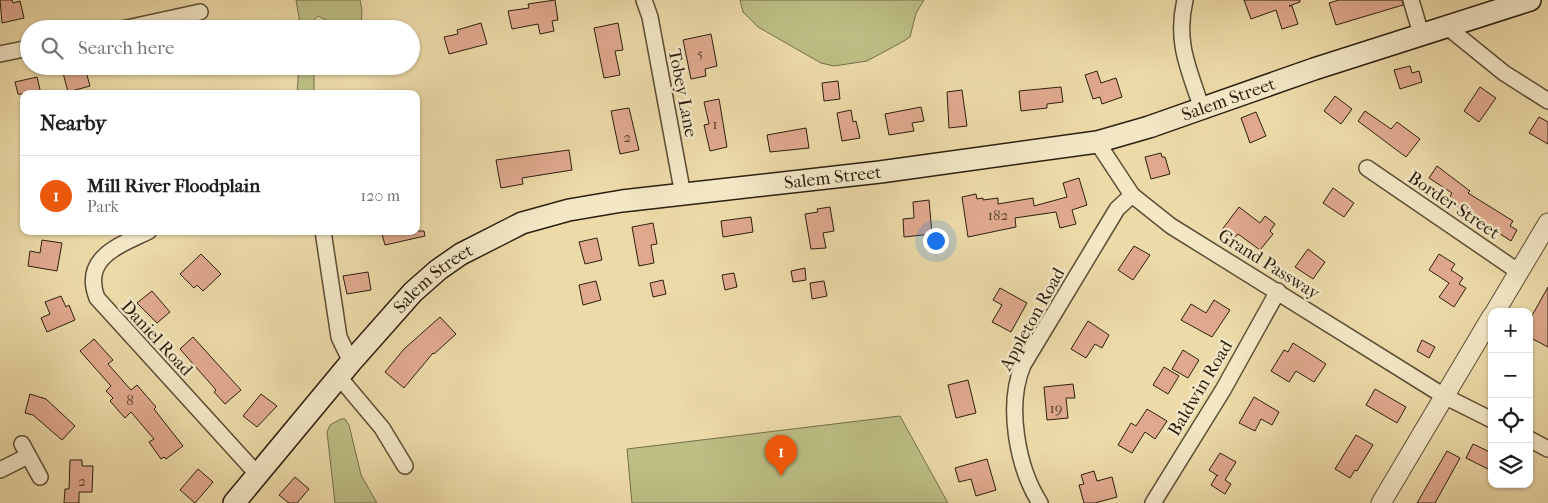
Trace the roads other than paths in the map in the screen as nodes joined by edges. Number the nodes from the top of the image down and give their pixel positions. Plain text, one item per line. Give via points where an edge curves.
1 (644, 0) edge
2 (1185, 0) edge
3 (1411, 0) edge
4 (1530, 0) edge
5 (200, 12) dead end
6 (163, 20) edge
7 (1446, 26) junction
8 (1421, 34) junction
9 (20, 50) edge
10 (0, 54) edge
11 (1548, 101) edge
12 (1202, 109) junction
13 (1097, 142) junction
14 (1367, 168) dead end
15 (683, 195) junction
16 (1132, 195) junction
17 (1548, 223) edge
18 (141, 235) edge
19 (324, 235) edge
20 (1519, 272) junction
21 (1278, 291) junction
22 (1496, 308) edge
23 (1488, 323) edge
24 (345, 369) junction
25 (1444, 396) junction
26 (1488, 418) edge
27 (1533, 441) edge
28 (1548, 449) edge
29 (405, 466) dead end
30 (0, 470) edge
31 (258, 475) junction
32 (40, 477) dead end
33 (234, 503) edge
34 (1040, 503) edge
35 (1153, 503) edge
36 (1380, 503) edge

1 - 15 street, Tobey Lane
2 - 12 street via 1180,38
3 - 8 street
4 - 7 main road, Salem Street
5 - 6 street
7 - 8 main road, Salem Street
7 - 11 street via 1504,73
8 - 12 main road, Salem Street
9 - 10 street
12 - 13 main road, Salem Street
13 - 15 main road, Salem Street
13 - 16 street, Grand Passway
14 - 20 street, Border Street
15 - 24 main road, Salem Street via 562,211 522,223 489,238 425,281
16 - 21 street, Grand Passway via 1171,226
16 - 34 street, Appleton Road via 1117,209 1017,379 1014,409 1022,459
17 - 20 street
18 - 31 street, Daniel Road via 114,248 101,260 93,281 97,298
19 - 24 street
20 - 22 street
21 - 25 street, Grand Passway
21 - 35 street, Baldwin Road via 1223,390
23 - 25 street
24 - 29 street
24 - 31 main road, Salem Street
25 - 26 street, Grand Passway
25 - 36 street
27 - 28 street
30 - 32 street via 25,450
31 - 33 main road, Salem Street

